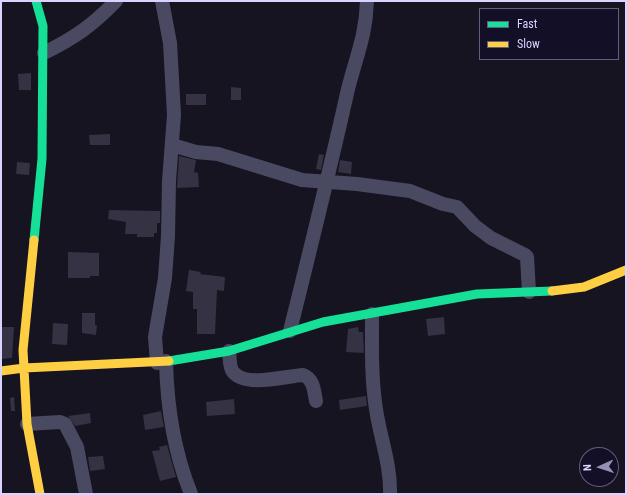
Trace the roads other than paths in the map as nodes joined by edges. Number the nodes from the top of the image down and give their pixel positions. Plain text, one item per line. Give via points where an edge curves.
1 (36, 1) edge
2 (116, 1) edge
3 (162, 1) edge
4 (367, 1) edge
5 (44, 53) junction
6 (172, 145) junction
7 (326, 183) junction
8 (626, 270) edge
9 (528, 292) junction
10 (372, 314) junction
11 (290, 330) junction
12 (229, 351) junction
13 (161, 362) junction
14 (24, 368) junction
15 (1, 371) edge
16 (316, 401) dead end
17 (27, 424) junction
18 (40, 494) edge
19 (86, 494) edge
20 (190, 494) edge
21 (390, 494) edge

1 - 5 street via 42,26
2 - 5 street via 95,23
3 - 6 street via 173,68
4 - 7 street via 363,41
5 - 14 street via 41,174 24,336
6 - 7 street via 196,152 218,154 302,180
6 - 13 street via 165,278 155,337
7 - 9 street via 410,191 458,208 491,238 527,257
7 - 11 street
8 - 9 street via 584,287
9 - 10 street via 477,294
10 - 11 street
10 - 21 street via 375,403
11 - 12 street
12 - 13 street
12 - 16 street via 233,371 238,377 250,380 303,375 309,377
13 - 14 street
13 - 20 street via 173,430
14 - 15 street
14 - 17 street
17 - 18 street
17 - 19 street via 65,424 77,447

